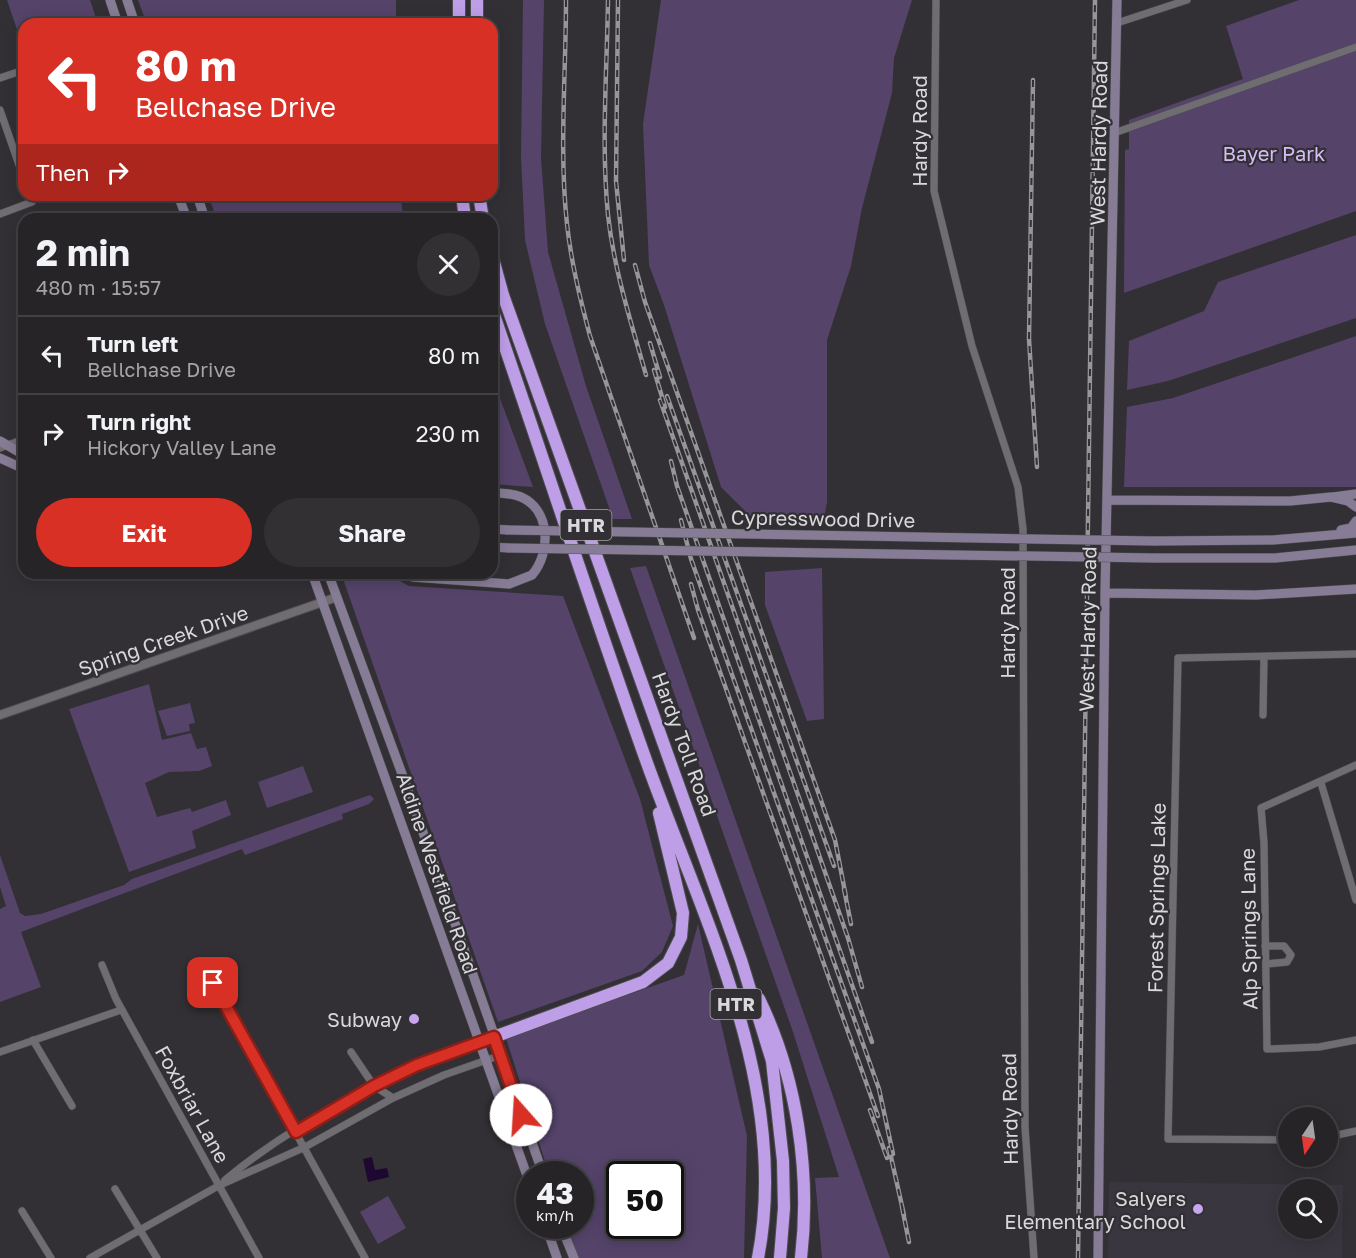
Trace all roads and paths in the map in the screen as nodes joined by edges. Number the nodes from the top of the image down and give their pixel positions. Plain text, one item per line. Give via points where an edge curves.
1 (110, 0) edge
2 (127, 0) edge
3 (459, 0) edge
4 (477, 0) edge
5 (936, 0) edge
6 (1117, 0) edge
7 (1187, 0) edge
8 (116, 18) edge
9 (133, 18) edge
10 (459, 18) edge
11 (477, 18) edge
12 (1117, 23) junction
13 (1356, 47) edge
14 (18, 72) edge
15 (0, 78) edge
16 (0, 110) edge
17 (2, 124) edge
18 (1117, 132) junction
19 (18, 164) edge
20 (27, 201) edge
21 (0, 214) edge
22 (498, 277) edge
23 (498, 327) edge
24 (18, 441) edge
25 (2, 445) edge
26 (18, 452) edge
27 (0, 458) edge
28 (18, 466) edge
29 (498, 494) edge
30 (1356, 494) edge
31 (1331, 497) junction
32 (1107, 500) junction
33 (1356, 507) edge
34 (1356, 521) edge
35 (498, 530) edge
36 (1356, 533) edge
37 (1273, 540) junction
38 (498, 547) edge
39 (1356, 550) edge
40 (1309, 556) junction
41 (1356, 558) edge
42 (314, 579) edge
43 (330, 579) edge
44 (440, 579) edge
45 (1356, 584) edge
46 (1356, 589) edge
47 (1330, 591) junction
48 (1105, 592) junction
49 (337, 597) junction
50 (322, 602) junction
51 (1356, 654) edge
52 (1264, 657) junction
53 (375, 698) junction
54 (359, 702) junction
55 (0, 715) edge
56 (1263, 715) dead end
57 (647, 762) junction
58 (1356, 765) edge
59 (1321, 783) junction
60 (412, 801) junction
61 (395, 807) junction
62 (1356, 900) edge
63 (448, 904) junction
64 (431, 909) junction
65 (1265, 946) junction
66 (741, 960) junction
67 (1266, 964) junction
68 (102, 965) dead end
69 (213, 983) dead end
70 (121, 1010) junction
71 (494, 1037) junction
72 (33, 1040) junction
73 (1356, 1041) edge
74 (480, 1042) junction
75 (0, 1052) edge
76 (351, 1052) dead end
77 (501, 1055) junction
78 (486, 1060) junction
79 (374, 1086) junction
80 (393, 1098) junction
81 (72, 1106) dead end
82 (1356, 1131) edge
83 (296, 1132) junction
84 (1338, 1135) edge
85 (1278, 1140) edge
86 (305, 1147) junction
87 (522, 1161) edge
88 (538, 1161) edge
89 (220, 1185) junction
90 (115, 1189) dead end
91 (22, 1211) dead end
92 (141, 1228) junction
93 (550, 1239) edge
94 (566, 1239) edge
95 (51, 1258) edge
96 (90, 1258) edge
97 (157, 1258) edge
98 (259, 1258) edge
99 (365, 1258) edge
100 (557, 1258) edge
101 (573, 1258) edge
102 (758, 1258) edge
103 (780, 1258) edge
104 (801, 1258) edge
105 (1034, 1258) edge
106 (1098, 1258) edge

1 - 8 main road
2 - 9 main road
3 - 10 highway
4 - 11 highway
5 - 105 street, Hardy Road via 934,191 972,346 1018,487 1023,529 1025,1127
6 - 12 main road, West Hardy Road
7 - 12 street
12 - 18 main road, West Hardy Road
13 - 18 street
14 - 15 street
16 - 17 street
17 - 19 street
18 - 32 main road, West Hardy Road
20 - 21 street
22 - 66 highway, Hardy Toll Road / HTR
23 - 57 highway, Hardy Toll Road / HTR
24 - 25 street
25 - 26 main road
27 - 28 main road
29 - 44 main road via 524,498 542,517 544,555 532,575 509,584
30 - 31 main road
31 - 32 main road via 1290,501
31 - 33 main road
32 - 48 main road, West Hardy Road
34 - 37 main road via 1351,528
35 - 37 main road, Cypresswood Drive, bridge
36 - 37 main road
38 - 40 main road, Cypresswood Drive, bridge via 1153,558
39 - 40 main road
40 - 41 main road
42 - 50 main road, Aldine Westfield Road
43 - 49 main road, Aldine Westfield Road
45 - 47 main road
46 - 47 main road
47 - 48 main road via 1256,595
48 - 106 main road, West Hardy Road
49 - 50 street, Spring Creek Drive
49 - 53 main road, Aldine Westfield Road
50 - 54 main road, Aldine Westfield Road
50 - 55 street, Spring Creek Drive
51 - 52 street
52 - 56 street
52 - 85 street, Forest Springs Lake via 1178,658 1168,1139
53 - 54 main road
53 - 60 main road, Aldine Westfield Road
54 - 61 main road, Aldine Westfield Road
57 - 71 highway via 683,913 681,937 674,955 662,970 643,982
57 - 102 highway, Hardy Toll Road / HTR via 724,965 747,1039 760,1112 764,1169
58 - 59 street
59 - 62 street
59 - 65 street, Alp Springs Lane via 1261,808
60 - 61 main road
60 - 63 main road, Aldine Westfield Road
61 - 64 main road, Aldine Westfield Road
63 - 64 main road
63 - 71 main road, Aldine Westfield Road
64 - 74 main road, Aldine Westfield Road
65 - 67 street, Alp Springs Lane
65 - 67 street via 1284,946 1291,955 1287,962
66 - 103 highway, Hardy Toll Road / HTR via 772,1061 783,1161
66 - 104 highway via 768,1017 796,1111 804,1203
67 - 73 street, Alp Springs Lane via 1267,1050
68 - 70 street, Foxbriar Lane
69 - 83 street
70 - 72 street
70 - 89 street, Foxbriar Lane
71 - 74 street
71 - 77 main road, Aldine Westfield Road
72 - 75 street
72 - 81 street
74 - 78 main road, Aldine Westfield Road
74 - 79 street
76 - 79 street
77 - 78 street
77 - 88 main road, Aldine Westfield Road
78 - 80 street
78 - 87 main road, Aldine Westfield Road
79 - 80 street
79 - 83 street
80 - 86 street
82 - 84 street
83 - 86 street
83 - 89 street
86 - 89 street
86 - 99 street
89 - 92 street
89 - 98 street, Foxbriar Lane
90 - 92 street
91 - 95 street
92 - 96 street
92 - 97 street
93 - 100 main road
94 - 101 main road

